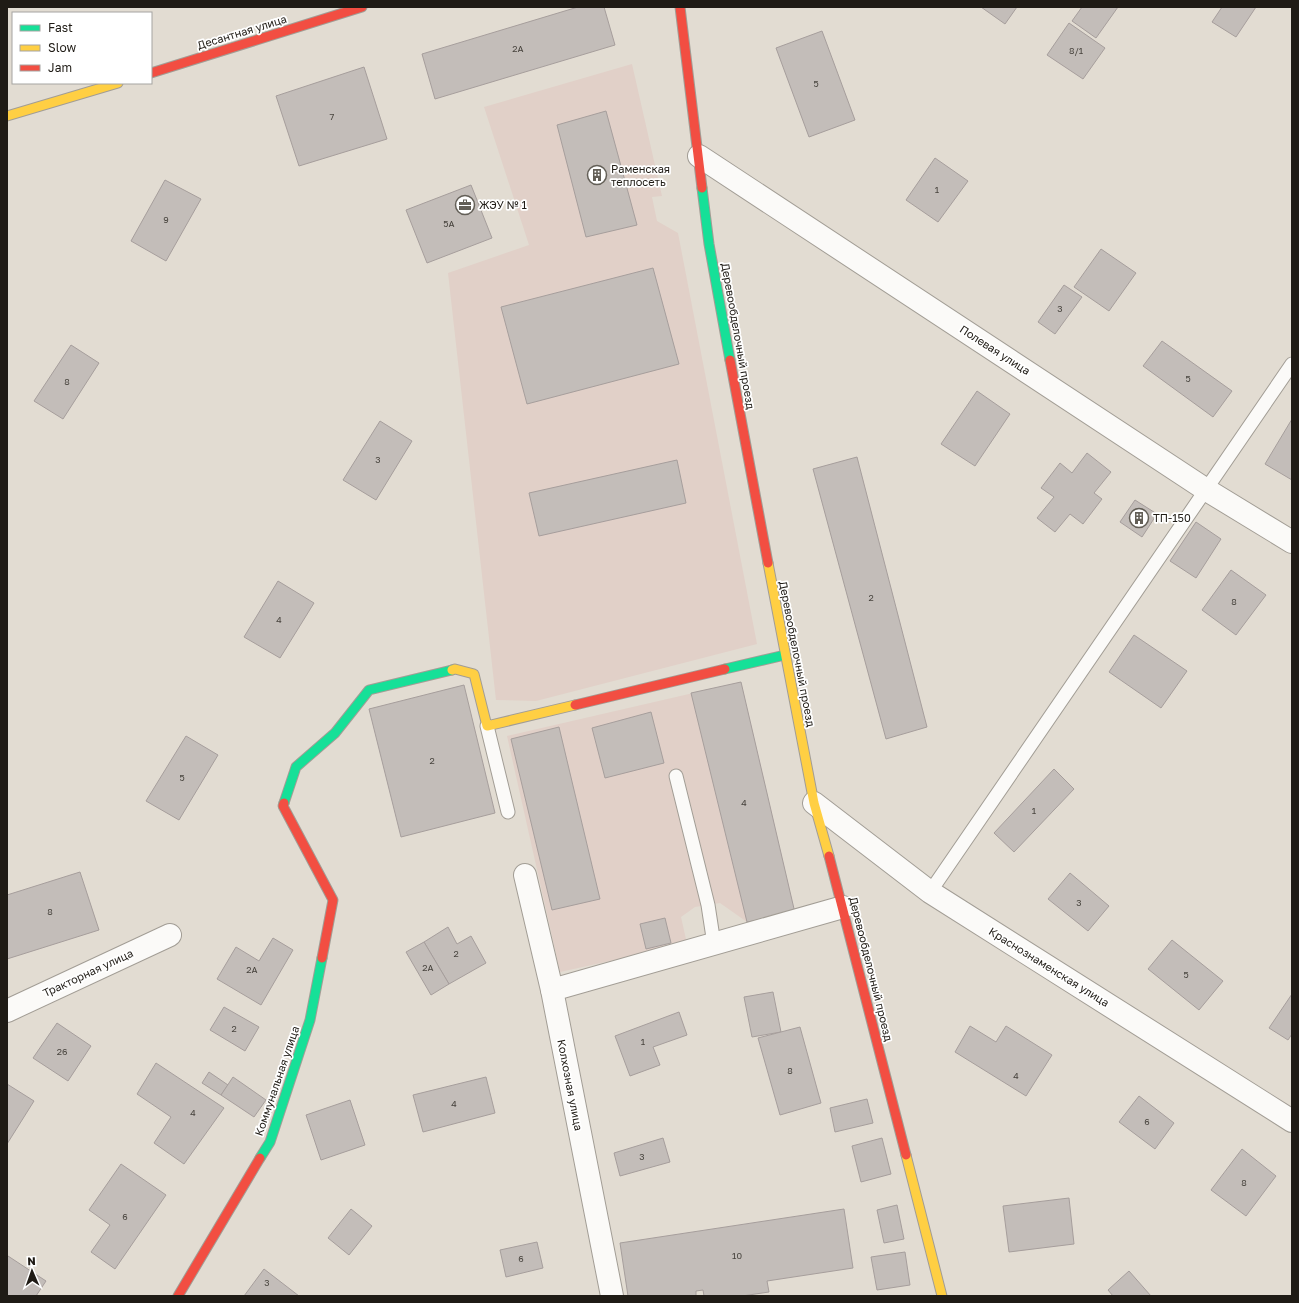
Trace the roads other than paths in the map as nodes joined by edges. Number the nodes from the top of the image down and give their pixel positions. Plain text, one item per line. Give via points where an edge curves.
1 (362, 7) edge
2 (680, 7) edge
3 (152, 73) edge
4 (115, 84) edge
5 (7, 116) edge
6 (699, 156) junction
7 (1292, 364) edge
8 (1205, 489) junction
9 (1292, 542) edge
10 (785, 655) junction
11 (487, 726) junction
12 (676, 776) dead end
13 (814, 802) junction
14 (508, 812) dead end
15 (525, 875) dead end
16 (930, 892) junction
17 (843, 907) junction
18 (170, 935) dead end
19 (714, 944) junction
20 (552, 990) junction
21 (7, 1011) edge
22 (1292, 1121) edge
23 (178, 1296) edge
24 (612, 1296) edge
25 (942, 1296) edge

1 - 3 street, Десантная улица
2 - 6 street, Деревообделочный проезд
4 - 5 street
6 - 8 street, Полевая улица
6 - 10 street, Деревообделочный проезд via 722,318
7 - 8 lane
8 - 9 street, Полевая улица
8 - 16 lane
10 - 11 street
10 - 13 street, Деревообделочный проезд
11 - 14 lane
11 - 23 street, Коммунальная улица via 474,674 455,669 370,690 335,734 296,768 283,806 333,900 310,1020 270,1142
12 - 19 lane via 708,905
13 - 16 street, Краснознаменская улица
13 - 17 street, Деревообделочный проезд
15 - 20 street, Колхозная улица
16 - 22 street, Краснознаменская улица
17 - 19 street
17 - 25 street, Деревообделочный проезд
18 - 21 street, Тракторная улица
19 - 20 street
20 - 24 street, Колхозная улица

